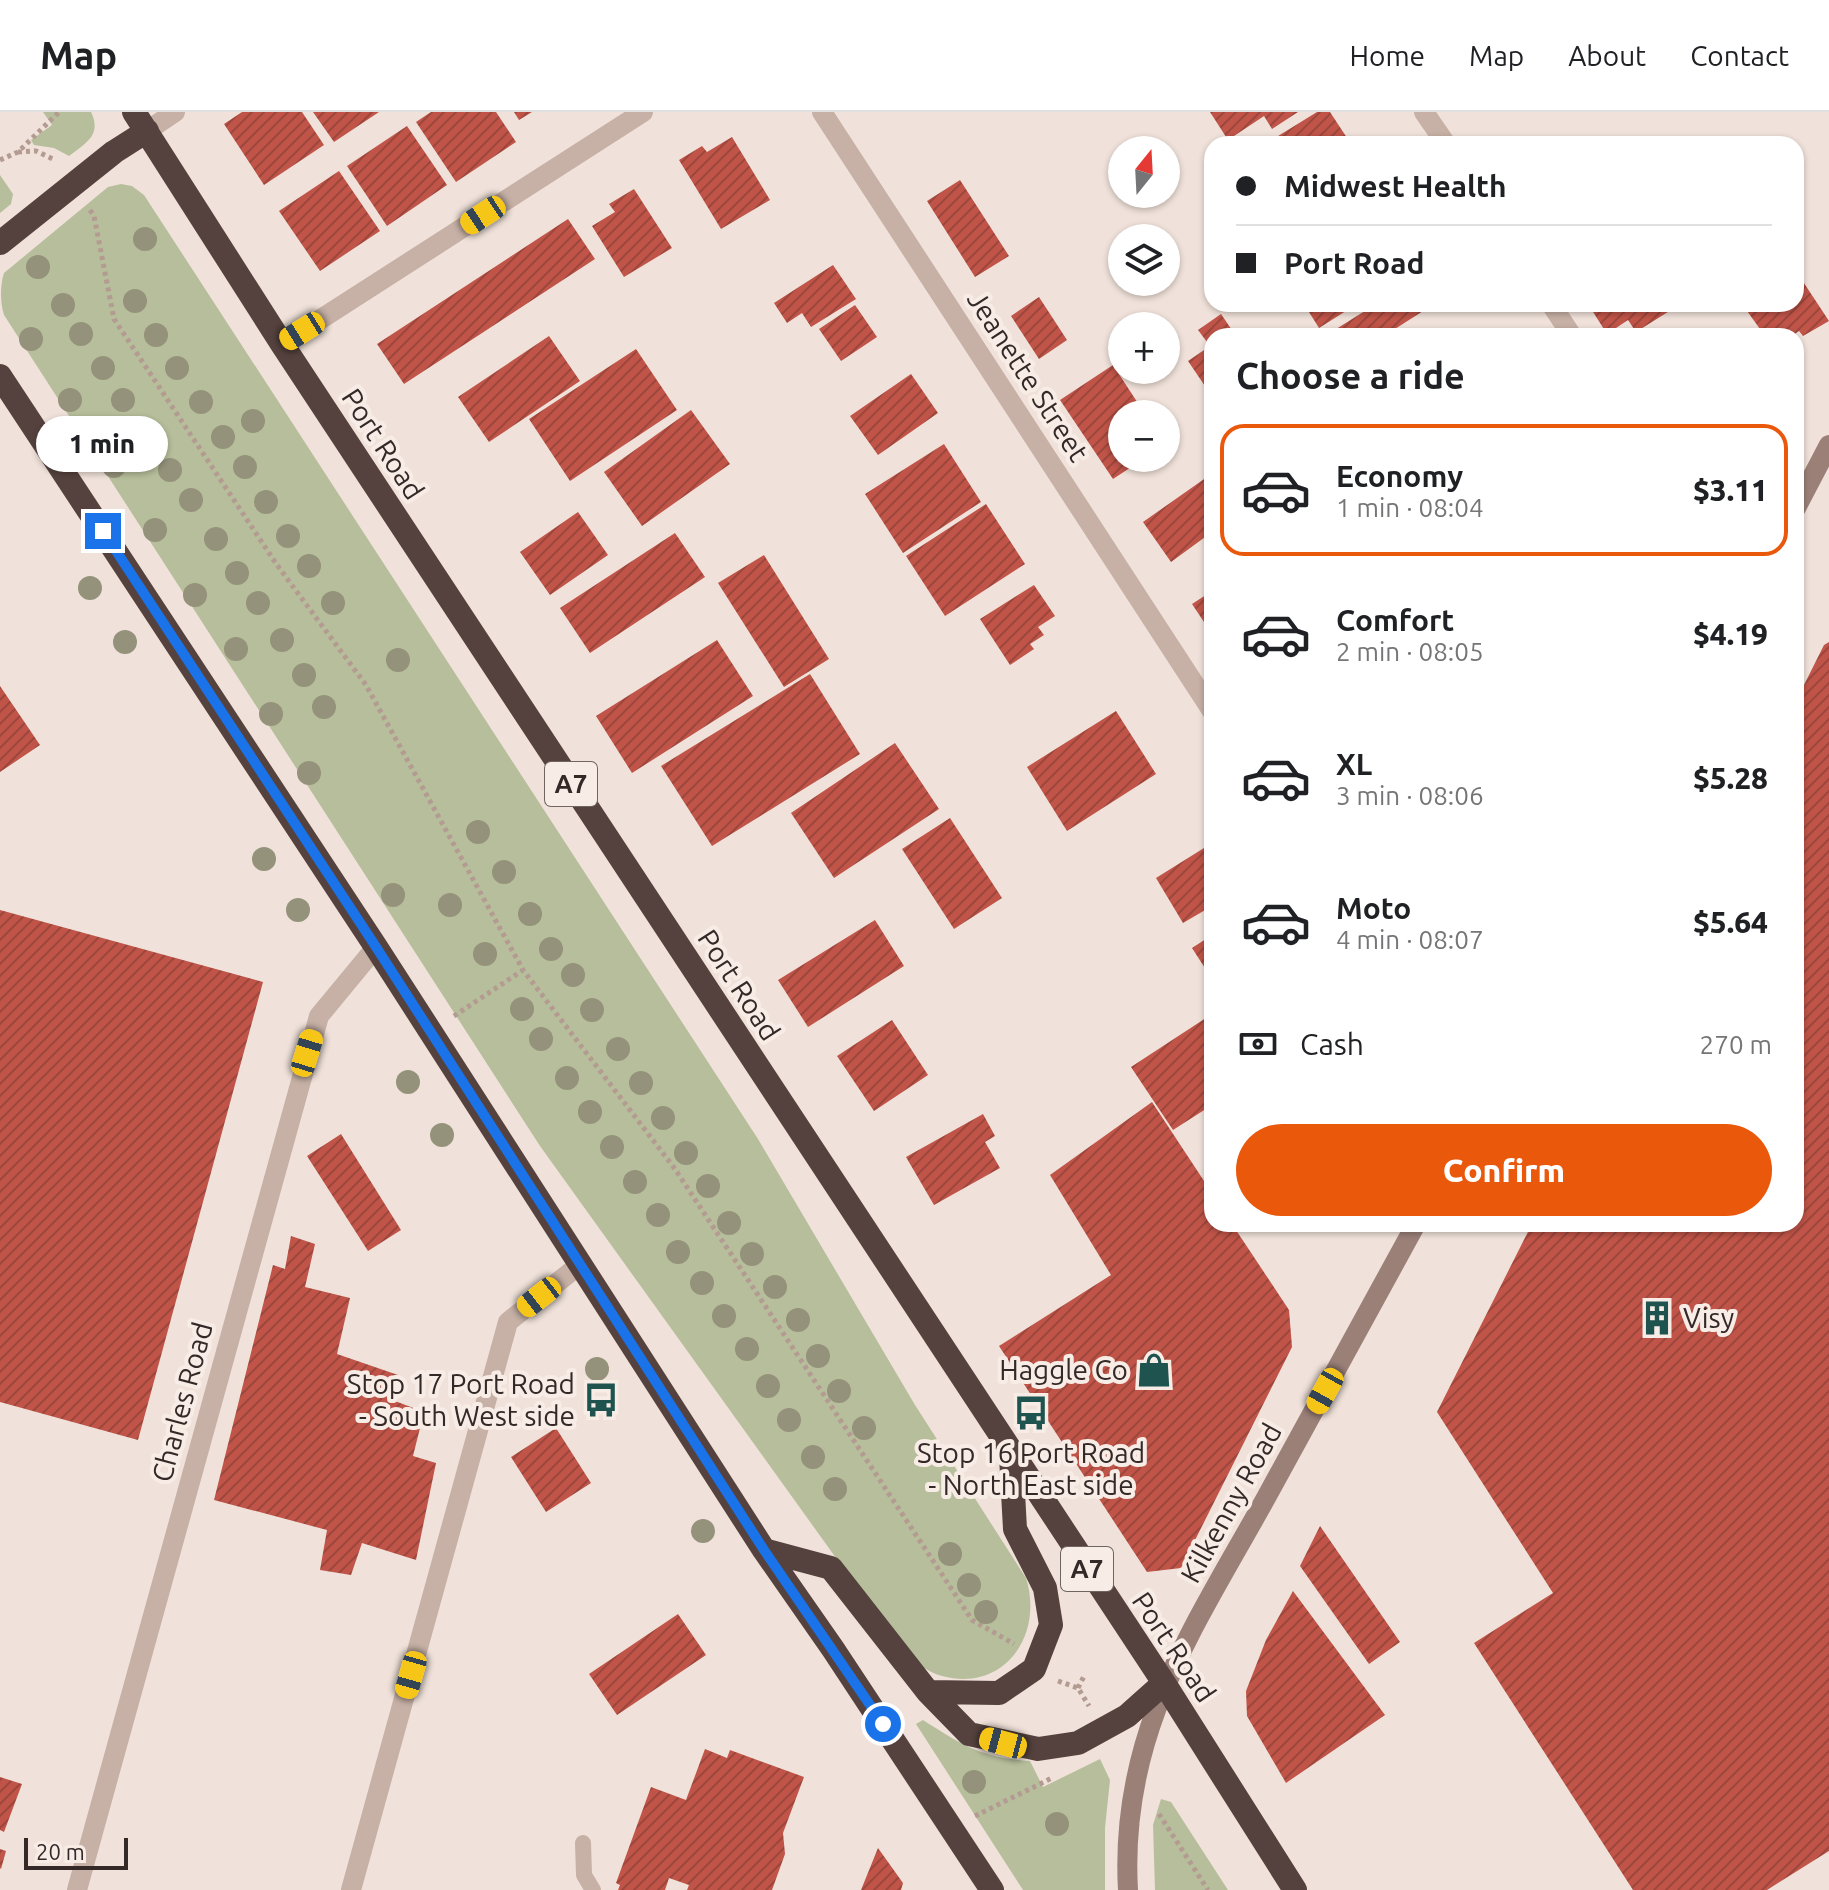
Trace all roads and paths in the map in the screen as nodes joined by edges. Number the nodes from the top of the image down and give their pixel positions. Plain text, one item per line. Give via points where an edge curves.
1 (59, 112) edge
2 (175, 112) edge
3 (643, 112) edge
4 (822, 112) edge
5 (1424, 112) edge
6 (141, 122) edge
7 (1440, 136) edge
8 (18, 152) junction
9 (0, 160) edge
10 (55, 160) dead end
11 (90, 210) dead end
12 (0, 243) edge
13 (282, 344) junction
14 (0, 376) edge
15 (1829, 445) edge
16 (1804, 493) edge
17 (1204, 699) edge
18 (376, 947) junction
19 (523, 970) junction
20 (451, 1018) dead end
21 (1412, 1232) edge
22 (578, 1266) junction
23 (1011, 1454) junction
24 (764, 1550) junction
25 (1018, 1646) dead end
26 (1049, 1672) dead end
27 (1085, 1674) dead end
28 (1164, 1683) junction
29 (1078, 1688) junction
30 (928, 1692) junction
31 (1090, 1709) dead end
32 (1055, 1776) dead end
33 (1154, 1807) dead end
34 (972, 1818) dead end
35 (583, 1843) dead end
36 (77, 1890) edge
37 (351, 1890) edge
38 (593, 1890) edge
39 (992, 1890) edge
40 (1128, 1890) edge
41 (1208, 1890) edge
42 (1295, 1890) edge

1 - 8 path
2 - 6 street
3 - 13 street
4 - 17 street, Jeanette Street
5 - 7 street
6 - 12 highway via 114,152
6 - 13 highway, Port Road / A7
8 - 9 path
8 - 10 path via 36,151
11 - 19 path via 114,319 277,565 366,685
13 - 23 highway, Port Road / A7
14 - 18 highway
15 - 16 main road
18 - 22 highway
18 - 36 street, Charles Road via 319,1016
19 - 20 path
19 - 25 path via 675,1169 972,1620
21 - 28 main road, Kilkenny Road
22 - 24 highway
22 - 37 street via 508,1322
23 - 28 highway, Port Road / A7
23 - 30 highway via 1015,1529 1045,1588 1051,1625 1034,1669 999,1693
24 - 30 highway via 831,1568
24 - 39 highway
26 - 29 path
27 - 29 path
28 - 30 highway via 1127,1716 1078,1743 1038,1749 969,1734
28 - 40 main road, Kilkenny Road via 1132,1788 1125,1839
28 - 42 highway, Port Road / A7
29 - 31 path
32 - 34 path
33 - 41 path
35 - 38 lane via 584,1875

